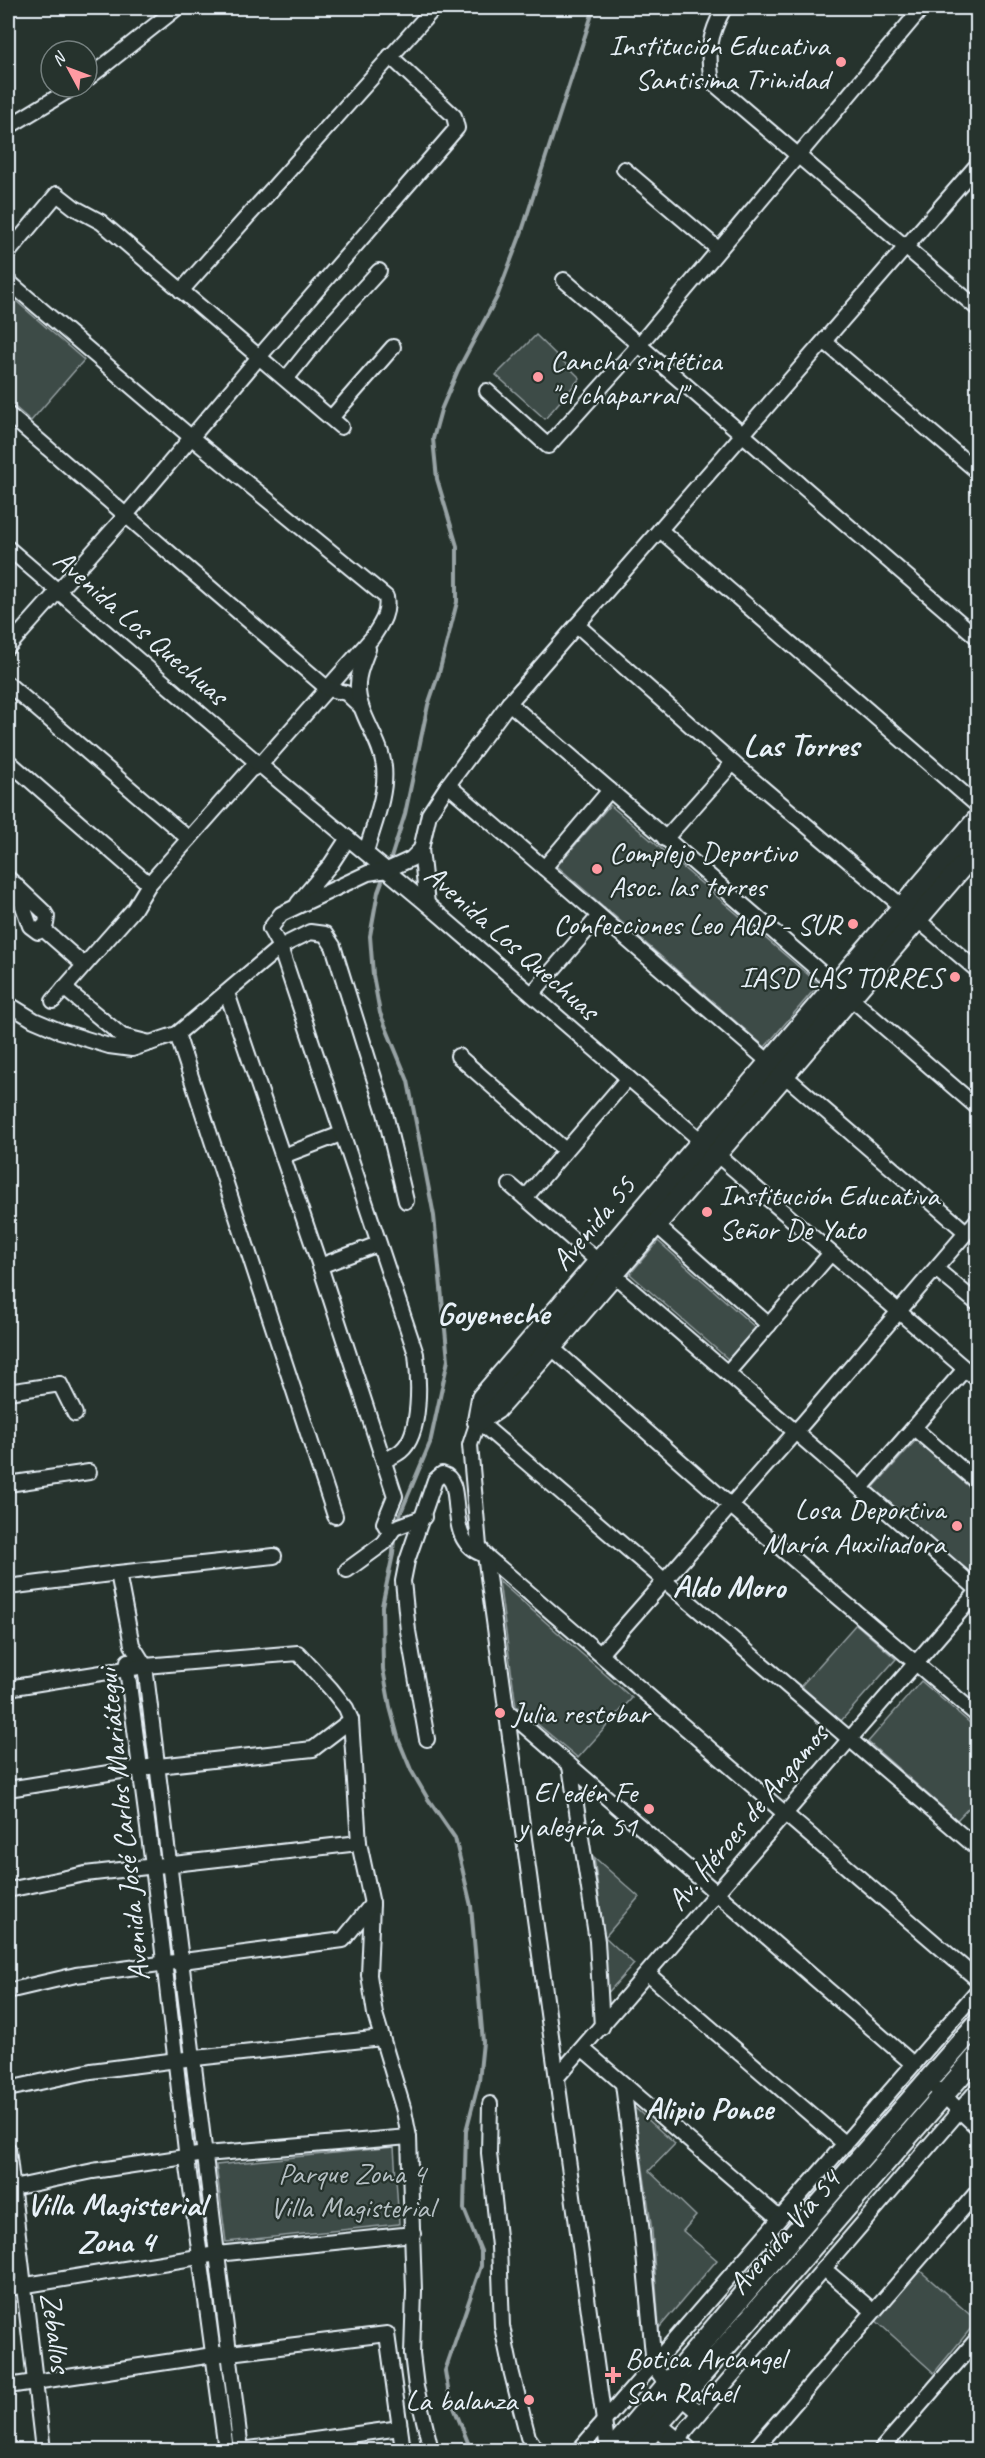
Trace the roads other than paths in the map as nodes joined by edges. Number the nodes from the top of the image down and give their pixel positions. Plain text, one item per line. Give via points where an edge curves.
1 (177, 8) edge
2 (434, 8) edge
3 (724, 8) edge
4 (922, 8) edge
5 (390, 56) junction
6 (99, 70) edge
7 (54, 99) edge
8 (8, 127) edge
9 (798, 155) junction
10 (624, 169) dead end
11 (975, 174) edge
12 (905, 247) junction
13 (718, 249) junction
14 (8, 253) edge
15 (379, 271) dead end
16 (564, 280) dead end
17 (8, 281) edge
18 (181, 291) junction
19 (978, 309) edge
20 (825, 342) junction
21 (639, 345) junction
22 (393, 347) dead end
23 (259, 357) junction
24 (286, 379) junction
25 (487, 391) dead end
26 (8, 414) edge
27 (742, 437) junction
28 (192, 438) junction
29 (978, 472) edge
30 (126, 515) junction
31 (660, 530) junction
32 (8, 548) edge
33 (57, 592) junction
34 (577, 625) junction
35 (372, 638) junction
36 (978, 638) edge
37 (8, 647) edge
38 (8, 684) edge
39 (328, 689) junction
40 (509, 703) junction
41 (362, 707) junction
42 (8, 761) edge
43 (733, 763) junction
44 (260, 765) junction
45 (448, 785) junction
46 (610, 790) junction
47 (978, 806) edge
48 (978, 819) edge
49 (348, 838) junction
50 (665, 838) junction
51 (189, 839) junction
52 (978, 848) edge
53 (421, 849) junction
54 (366, 852) junction
55 (544, 868) junction
56 (387, 870) junction
57 (11, 881) edge
58 (149, 884) junction
59 (427, 904) junction
60 (294, 908) junction
61 (910, 913) junction
62 (599, 916) junction
63 (280, 947) junction
64 (84, 965) junction
65 (978, 971) edge
66 (64, 988) junction
67 (843, 992) junction
68 (227, 993) junction
69 (532, 994) junction
70 (53, 1001) dead end
71 (8, 1004) edge
72 (177, 1035) junction
73 (150, 1043) junction
74 (458, 1056) dead end
75 (777, 1069) junction
76 (628, 1078) junction
77 (978, 1108) edge
78 (341, 1134) junction
79 (709, 1148) junction
80 (565, 1150) junction
81 (283, 1156) junction
82 (510, 1185) dead end
83 (525, 1198) junction
84 (406, 1201) dead end
85 (978, 1219) edge
86 (656, 1224) junction
87 (966, 1232) junction
88 (378, 1244) junction
89 (831, 1253) junction
90 (320, 1266) junction
91 (606, 1268) junction
92 (936, 1269) junction
93 (978, 1304) edge
94 (898, 1312) junction
95 (769, 1325) junction
96 (551, 1347) junction
97 (965, 1369) junction
98 (728, 1373) junction
99 (978, 1380) edge
100 (8, 1392) edge
101 (75, 1414) dead end
102 (478, 1421) junction
103 (914, 1428) junction
104 (795, 1432) junction
105 (384, 1461) junction
106 (89, 1472) dead end
107 (978, 1483) edge
108 (8, 1484) edge
109 (861, 1488) junction
110 (731, 1506) junction
111 (335, 1516) dead end
112 (424, 1517) junction
113 (394, 1528) junction
114 (485, 1555) junction
115 (274, 1556) dead end
116 (346, 1570) dead end
117 (118, 1573) junction
118 (665, 1580) junction
119 (8, 1587) edge
120 (978, 1590) edge
121 (132, 1645) junction
122 (601, 1653) junction
123 (915, 1663) junction
124 (145, 1666) junction
125 (127, 1669) junction
126 (8, 1688) edge
127 (505, 1709) junction
128 (978, 1716) edge
129 (351, 1720) junction
130 (849, 1738) junction
131 (427, 1739) dead end
132 (156, 1766) junction
133 (570, 1766) junction
134 (140, 1768) junction
135 (8, 1789) edge
136 (785, 1813) junction
137 (358, 1843) junction
138 (978, 1850) edge
139 (168, 1864) junction
140 (153, 1866) junction
141 (8, 1890) edge
142 (717, 1894) junction
143 (372, 1904) junction
144 (181, 1961) junction
145 (165, 1963) junction
146 (648, 1974) junction
147 (978, 1980) edge
148 (978, 1990) edge
149 (8, 1991) edge
150 (978, 2023) edge
151 (602, 2027) junction
152 (381, 2038) junction
153 (584, 2049) junction
154 (978, 2055) edge
155 (192, 2059) junction
156 (177, 2060) junction
157 (913, 2064) junction
158 (557, 2078) junction
159 (927, 2080) junction
160 (623, 2084) junction
161 (8, 2089) edge
162 (978, 2089) edge
163 (943, 2095) junction
164 (490, 2104) dead end
165 (959, 2111) junction
166 (978, 2128) edge
167 (409, 2137) junction
168 (845, 2144) junction
169 (8, 2149) edge
170 (205, 2154) junction
171 (187, 2159) junction
172 (10, 2189) edge
173 (978, 2191) edge
174 (780, 2218) junction
175 (413, 2234) junction
176 (217, 2254) junction
177 (200, 2258) junction
178 (830, 2274) dead end
179 (22, 2286) junction
180 (8, 2288) edge
181 (867, 2307) dead end
182 (978, 2338) edge
183 (213, 2355) junction
184 (230, 2355) junction
185 (654, 2366) junction
186 (36, 2383) junction
187 (8, 2386) edge
188 (674, 2391) junction
189 (699, 2413) junction
190 (605, 2423) junction
191 (657, 2426) junction
192 (400, 2428) junction
193 (679, 2449) edge
194 (43, 2451) edge
195 (226, 2451) edge
196 (242, 2451) edge
197 (403, 2451) edge
198 (431, 2451) edge
199 (537, 2451) edge
200 (579, 2451) edge
201 (610, 2451) edge
202 (636, 2451) edge
203 (754, 2451) edge
204 (881, 2451) edge

1 - 6 street
2 - 5 street
3 - 9 street via 708,51 712,82
4 - 9 street
5 - 18 street
5 - 23 street via 454,116 457,128
7 - 8 street
9 - 12 street
9 - 13 street
10 - 13 street
11 - 12 street
12 - 19 street
12 - 20 street
13 - 21 street
14 - 18 street via 57,194 101,222
15 - 24 street
16 - 21 street
17 - 28 street
18 - 23 street
20 - 27 street
20 - 29 street
21 - 25 street via 548,446
21 - 27 street
22 - 24 street via 336,423
23 - 24 street
23 - 28 street
26 - 30 street
27 - 31 street
27 - 36 street
28 - 30 street
28 - 35 street via 386,597 384,621
30 - 33 street
30 - 39 street
31 - 34 street
31 - 47 street
32 - 33 street, Avenida Los Quechuas
33 - 37 street
33 - 44 street, Avenida Los Quechuas
34 - 40 street
34 - 43 street
35 - 39 street
35 - 41 street via 360,669
38 - 51 street
39 - 41 street via 346,693
39 - 44 street
40 - 45 street
40 - 46 street
41 - 54 street via 384,766 381,796
42 - 58 street
43 - 50 street
43 - 61 street
44 - 49 street, Avenida Los Quechuas
44 - 51 street via 250,770
45 - 53 street via 429,814
45 - 55 street
46 - 50 street
46 - 55 street
48 - 61 street, Avenida 55
49 - 54 street, Avenida Los Quechuas
49 - 60 street
50 - 67 street
51 - 58 street
52 - 61 street, Avenida 55
53 - 56 street via 411,859
53 - 59 street
54 - 56 street, Avenida Los Quechuas
55 - 62 street
56 - 59 street, Avenida Los Quechuas
56 - 60 street via 368,873
57 - 64 street via 35,932 43,929
58 - 64 street via 134,909
59 - 69 street, Avenida Los Quechuas
60 - 63 street via 281,914 270,929
61 - 65 street
61 - 67 street, Avenida 55
62 - 69 street
62 - 75 street
63 - 68 street
63 - 78 street
63 - 84 street via 310,932 329,938 385,1113
64 - 66 street
66 - 70 street
66 - 73 street via 122,1036
67 - 75 street, Avenida 55
67 - 77 street
68 - 72 street
68 - 81 street
69 - 76 street, Avenida Los Quechuas
71 - 73 street via 34,1020 109,1046 132,1049
72 - 73 street
72 - 111 street
74 - 80 street
75 - 79 street, Avenida 55
75 - 87 street
76 - 79 street, Avenida Los Quechuas
76 - 80 street
78 - 81 street
78 - 88 street
79 - 86 street, Avenida 55
79 - 89 street, Avenida Los Quechuas
79 - 91 street, Avenida 55
80 - 83 street
81 - 90 street
82 - 83 street
83 - 91 street
85 - 87 street
86 - 91 street, Avenida 55
86 - 95 street
87 - 92 street
88 - 90 street
88 - 105 street via 416,1354 420,1382 417,1414 409,1440 402,1450
89 - 94 street, Avenida Los Quechuas
89 - 95 street
90 - 105 street
91 - 96 street, Avenida 55
91 - 98 street
91 - 102 street, Avenida 55 via 482,1398
92 - 93 street
92 - 94 street
94 - 97 street, Avenida Los Quechuas
94 - 104 street
95 - 98 street
96 - 102 street, Avenida 55 via 496,1409
96 - 110 street
97 - 99 street, Avenida Los Quechuas
97 - 103 street
98 - 104 street
100 - 101 street via 60,1384
102 - 114 street via 470,1445 479,1546
102 - 118 street
103 - 107 street
103 - 109 street
104 - 109 street
104 - 110 street
105 - 113 street via 395,1496 384,1523 387,1528
106 - 108 street
109 - 120 street
110 - 118 street
110 - 123 street
112 - 113 street
112 - 114 street via 435,1480 442,1474 448,1476 453,1482 462,1539 475,1552
112 - 131 street via 403,1581
113 - 116 street via 384,1543
114 - 122 street
114 - 127 street
115 - 117 street
117 - 119 street
117 - 121 street
118 - 122 street
118 - 130 street
120 - 123 street, Av. Héroes de Angamos
121 - 124 street, Avenida José Carlos Mariátegui
121 - 125 street, Avenida José Carlos Mariátegui
122 - 136 street
123 - 128 street
123 - 130 street, Av. Héroes de Angamos
124 - 125 street
124 - 129 street via 298,1653 331,1689
124 - 132 street, Avenida José Carlos Mariátegui
125 - 126 street
125 - 134 street, Avenida José Carlos Mariátegui
127 - 133 street
127 - 158 street
129 - 132 street via 313,1749
129 - 137 street
130 - 136 street, Av. Héroes de Angamos
130 - 138 street
132 - 134 street
132 - 139 street, Avenida José Carlos Mariátegui
133 - 142 street
133 - 151 street via 597,1941
134 - 135 street
134 - 140 street, Avenida José Carlos Mariátegui
136 - 142 street, Av. Héroes de Angamos
136 - 147 street
137 - 139 street
137 - 143 street
139 - 140 street
139 - 144 street, Avenida José Carlos Mariátegui
140 - 141 street
140 - 145 street, Avenida José Carlos Mariátegui
142 - 146 street, Av. Héroes de Angamos
142 - 157 street
143 - 144 street via 343,1940
143 - 152 street via 369,1975
144 - 145 street
144 - 155 street, Avenida José Carlos Mariátegui
145 - 149 street via 76,1975
145 - 156 street, Avenida José Carlos Mariátegui
146 - 151 street, Av. Héroes de Angamos
146 - 168 street
148 - 157 street
150 - 159 street, Avenida Vía 54
151 - 153 street, Av. Héroes de Angamos
152 - 155 street
152 - 167 street via 405,2111
153 - 158 street, Av. Héroes de Angamos
153 - 160 street
154 - 163 street, Avenida Vía 54
155 - 156 street
155 - 170 street, Avenida José Carlos Mariátegui
156 - 161 street via 91,2071
156 - 171 street, Avenida José Carlos Mariátegui
157 - 168 street
158 - 190 street
159 - 163 street
159 - 188 street, Avenida Vía 54
160 - 174 street
160 - 185 street
162 - 165 street
163 - 165 street
163 - 188 street, Avenida Vía 54
164 - 199 street via 489,2153 500,2246 502,2326 528,2437
165 - 166 street
165 - 189 street
167 - 170 street
167 - 175 street
168 - 174 street
169 - 172 street, Zeballos
170 - 171 street
170 - 176 street, Avenida José Carlos Mariátegui
171 - 172 street via 93,2171
171 - 177 street, Avenida José Carlos Mariátegui
172 - 179 street, Zeballos
173 - 203 street
174 - 185 street
175 - 176 street
175 - 198 street via 412,2354
176 - 177 street
176 - 184 street, Avenida José Carlos Mariátegui
177 - 179 street
177 - 183 street, Avenida José Carlos Mariátegui
178 - 181 street
179 - 180 street
179 - 186 street, Zeballos
182 - 204 street
183 - 184 street
183 - 186 street
183 - 195 street, Avenida José Carlos Mariátegui
184 - 192 street via 387,2334
184 - 196 street, Avenida José Carlos Mariátegui
185 - 188 street
185 - 190 street
186 - 187 street
186 - 194 street, Zeballos
188 - 189 street
188 - 191 street, Avenida Vía 54
188 - 201 street, Avenida Vía 54
189 - 193 street via 685,2430
190 - 200 street
190 - 201 street
191 - 193 street
191 - 202 street, Avenida Vía 54
192 - 196 street
192 - 197 street

